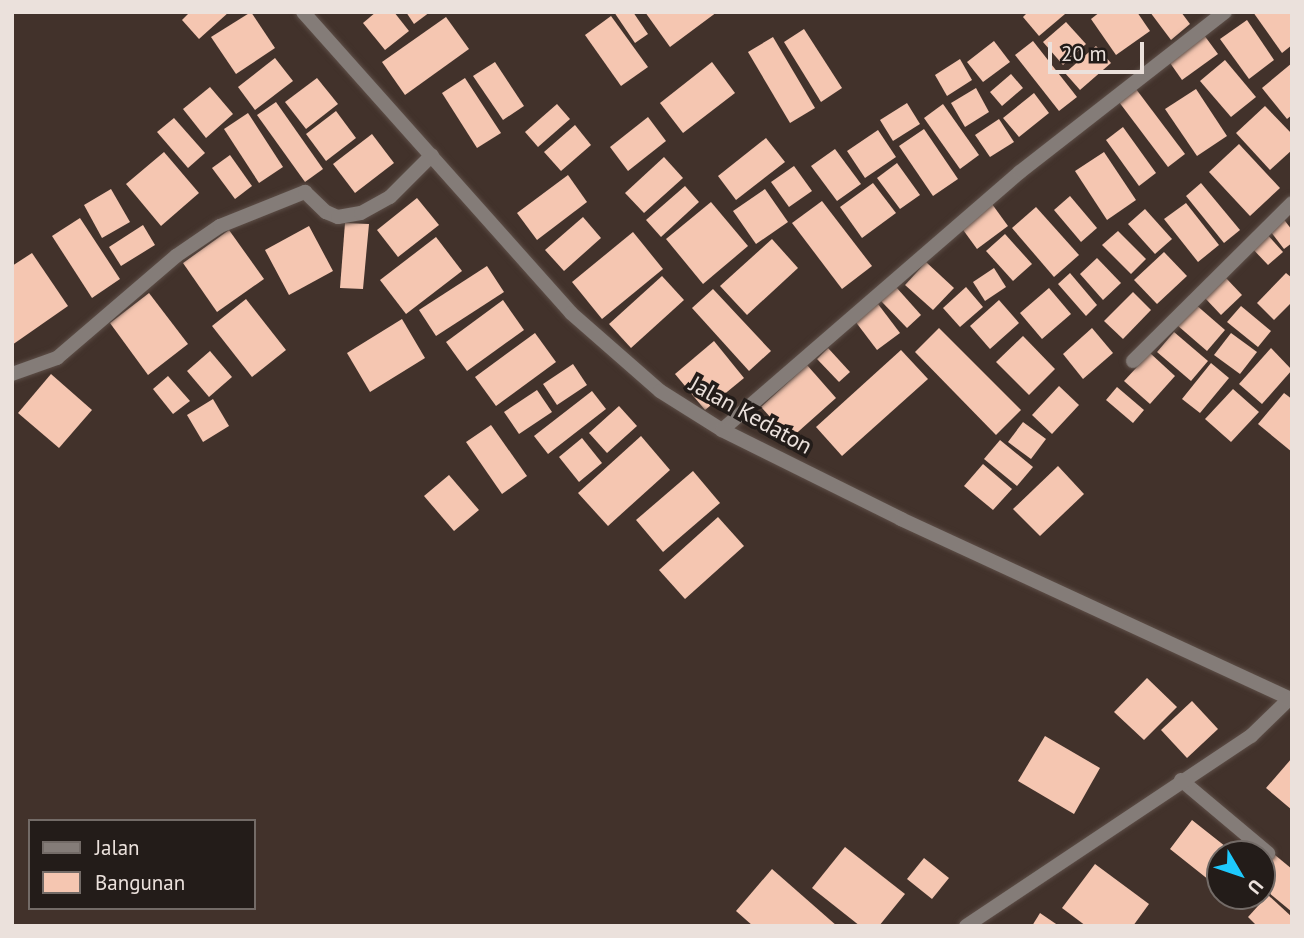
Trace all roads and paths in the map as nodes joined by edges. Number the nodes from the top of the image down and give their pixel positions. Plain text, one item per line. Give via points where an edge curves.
1 (303, 12) edge
2 (1224, 12) edge
3 (432, 155) junction
4 (1292, 203) edge
5 (1133, 361) dead end
6 (12, 374) edge
7 (722, 430) junction
8 (1290, 699) edge
9 (1181, 779) junction
10 (1253, 840) edge
11 (966, 926) edge

1 - 3 street, Jalan Kedaton
2 - 7 street via 1020,172
3 - 6 street via 390,197 361,213 338,217 305,192 220,226 176,256 57,358
3 - 7 street, Jalan Kedaton via 571,313 660,391
4 - 5 street
7 - 8 street, Jalan Kedaton via 901,519
8 - 9 street via 1251,736
9 - 10 street
9 - 11 street

